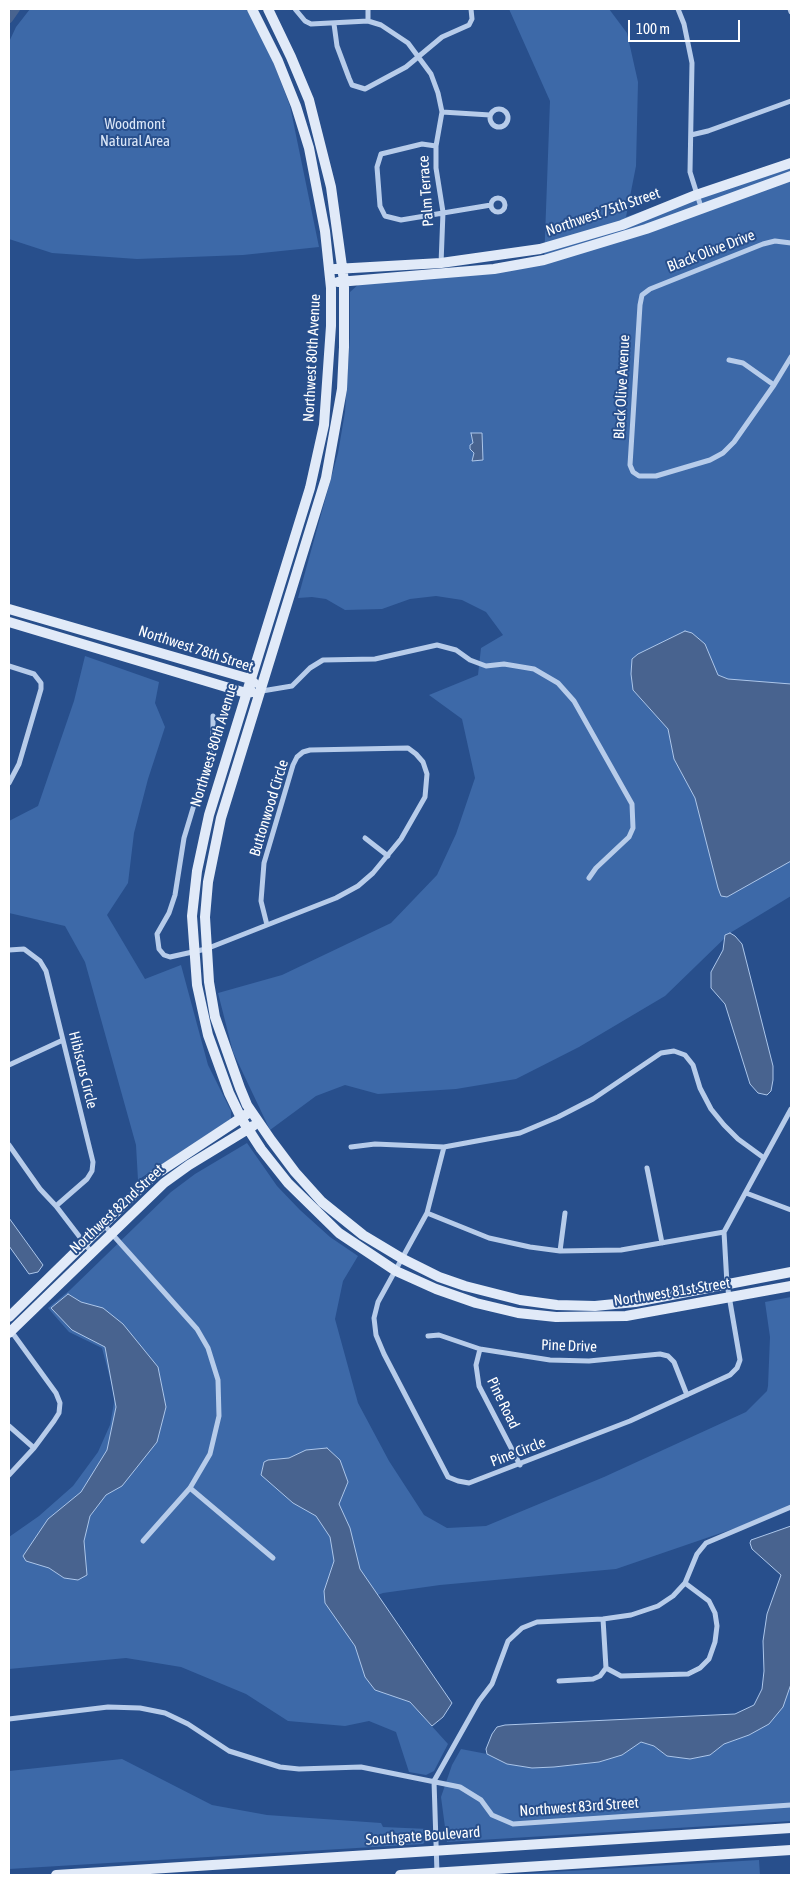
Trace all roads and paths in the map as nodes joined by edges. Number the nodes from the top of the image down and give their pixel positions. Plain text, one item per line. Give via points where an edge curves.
1 (252, 9) edge
2 (268, 9) edge
3 (295, 9) edge
4 (368, 9) edge
5 (471, 9) edge
6 (678, 9) edge
7 (368, 21) junction
8 (334, 24) junction
9 (420, 57) junction
10 (791, 101) edge
11 (442, 112) junction
12 (490, 115) dead end
13 (692, 135) junction
14 (436, 146) junction
15 (791, 164) edge
16 (791, 176) edge
17 (696, 195) junction
18 (491, 205) dead end
19 (701, 207) junction
20 (443, 212) junction
21 (791, 242) edge
22 (441, 263) junction
23 (342, 268) junction
24 (330, 269) junction
25 (442, 274) junction
26 (344, 281) junction
27 (330, 282) junction
28 (642, 295) joint
29 (791, 357) edge
30 (728, 360) dead end
31 (774, 385) junction
32 (9, 609) edge
33 (9, 622) edge
34 (9, 666) edge
35 (250, 679) junction
36 (262, 691) junction
37 (246, 693) junction
38 (213, 716) dead end
39 (9, 783) edge
40 (366, 838) dead end
41 (388, 856) junction
42 (589, 878) dead end
43 (267, 925) junction
44 (9, 950) edge
45 (206, 950) junction
46 (193, 953) junction
47 (63, 1040) junction
48 (9, 1065) edge
49 (791, 1109) edge
50 (252, 1111) junction
51 (241, 1118) junction
52 (259, 1123) junction
53 (249, 1129) junction
54 (9, 1145) edge
55 (444, 1146) junction
56 (351, 1147) dead end
57 (764, 1158) junction
58 (647, 1168) dead end
59 (746, 1193) junction
60 (56, 1206) junction
61 (791, 1210) edge
62 (427, 1213) junction
63 (564, 1213) dead end
64 (104, 1225) junction
65 (724, 1232) junction
66 (112, 1233) junction
67 (662, 1243) junction
68 (84, 1244) junction
69 (560, 1250) junction
70 (92, 1253) junction
71 (403, 1259) junction
72 (396, 1271) junction
73 (791, 1272) edge
74 (726, 1284) junction
75 (791, 1286) edge
76 (729, 1298) junction
77 (557, 1305) joint
78 (9, 1317) edge
79 (556, 1317) joint
80 (9, 1331) edge
81 (428, 1336) dead end
82 (480, 1349) junction
83 (686, 1395) junction
84 (9, 1426) edge
85 (34, 1448) junction
86 (520, 1465) junction
87 (9, 1475) edge
88 (190, 1488) junction
89 (791, 1507) edge
90 (143, 1541) dead end
91 (273, 1558) dead end
92 (685, 1583) junction
93 (603, 1619) junction
94 (606, 1668) junction
95 (559, 1680) dead end
96 (9, 1720) edge
97 (434, 1781) junction
98 (791, 1805) edge
99 (791, 1828) edge
100 (436, 1850) junction
101 (791, 1850) edge
102 (437, 1873) junction
103 (56, 1875) edge
104 (400, 1875) edge

1 - 24 street, Northwest 80th Avenue via 278,60 296,106 318,189
2 - 23 street, Northwest 80th Avenue via 292,57 311,110 331,187
3 - 8 street via 311,24
4 - 7 street
5 - 9 street via 469,25 442,37
6 - 13 street via 692,63
7 - 8 street
7 - 9 street, Palm Terrace via 394,32
8 - 9 street via 337,46 349,78 352,85 359,88 365,90 377,85
9 - 11 street, Palm Terrace via 431,74
10 - 13 street
11 - 12 street
11 - 14 street, Palm Terrace
13 - 17 street via 690,172
14 - 20 street, Palm Terrace
14 - 20 street via 422,144 381,154 377,167 380,206 385,216 400,220
15 - 17 street, Northwest 75th Street
16 - 19 street, Northwest 75th Street
17 - 19 street
17 - 22 street, Northwest 75th Street via 622,225 571,241 540,249
18 - 20 street
19 - 25 street, Northwest 75th Street via 646,229 544,260
20 - 22 street, Palm Terrace
21 - 28 street, Black Olive Drive via 763,244
22 - 23 street, Northwest 75th Street
22 - 25 street, Palm Terrace
23 - 24 street, Northwest 75th Street
23 - 26 street, Northwest 80th Avenue
24 - 27 street, Northwest 80th Avenue
25 - 26 street, Northwest 75th Street
26 - 27 street, Northwest 75th Street
26 - 36 street, Northwest 80th Avenue via 342,381 336,432 326,478
27 - 35 street, Northwest 80th Avenue via 330,352 324,424 310,488
28 - 31 street, Black Olive Avenue via 630,465 639,476 656,476 723,453
29 - 31 street
30 - 31 street via 743,363
32 - 35 street, Northwest 78th Street
33 - 37 street, Northwest 78th Street
34 - 39 street via 34,674 41,683 19,764
35 - 36 street, Northwest 78th Street
35 - 37 street, Northwest 80th Avenue
36 - 37 street, Northwest 78th Street
36 - 42 street via 292,686 323,660 375,658 437,645 456,650 486,666 514,665 534,669 550,678 574,701 632,804 634,817 629,837
36 - 45 street, Northwest 80th Avenue via 214,847 205,917
37 - 46 street, Northwest 80th Avenue via 202,843 192,916
38 - 46 street, Buttonwood Circle via 213,742 184,838 175,896 158,934 159,949 164,955
40 - 41 street
41 - 43 street, Buttonwood Circle via 358,886
41 - 43 street, Buttonwood Circle via 425,797 427,774 423,762 408,748 399,747 303,752 293,765 264,863 261,901
43 - 45 street, Buttonwood Circle
44 - 47 street, Hibiscus Circle via 24,950 40,961 46,971
45 - 46 street, Buttonwood Circle
45 - 50 street, Northwest 80th Avenue via 209,982 226,1053
46 - 51 street, Northwest 80th Avenue via 214,1056
47 - 48 street
47 - 60 street, Hibiscus Circle via 93,1162 87,1179
49 - 57 street
50 - 51 street, Northwest 82nd Street
50 - 52 street, Northwest 80th Avenue
51 - 53 street, Northwest 80th Avenue
51 - 64 street, Northwest 82nd Street via 153,1176
52 - 53 street, Northwest 82nd Street
52 - 71 street, Northwest 80th Avenue via 322,1202 363,1235
53 - 66 street, Northwest 82nd Street via 164,1183
53 - 72 street, Northwest 80th Avenue via 288,1183 316,1212 357,1246
54 - 60 street
55 - 56 street via 375,1144
55 - 57 street via 520,1133 593,1099 662,1053 674,1051 693,1065 700,1088 724,1125 738,1140
55 - 62 street, Pine Circle
57 - 59 street
58 - 67 street
59 - 61 street
59 - 65 street
60 - 68 street
62 - 69 street via 489,1238
62 - 71 street, Pine Circle
63 - 69 street
64 - 66 street
64 - 68 street, Northwest 82nd Street
65 - 67 street
65 - 74 street, Pine Circle
66 - 70 street, Northwest 82nd Street
66 - 88 street via 193,1323 215,1367 220,1401 216,1434 210,1454
67 - 69 street via 621,1250
68 - 70 street
68 - 78 street, Northwest 82nd Street
70 - 80 street, Northwest 82nd Street
71 - 72 street, Pine Circle
71 - 77 street, Northwest 80th Avenue via 466,1286 520,1300
72 - 79 street, Northwest 80th Avenue via 476,1303
72 - 86 street, Pine Circle via 378,1302 374,1318 376,1335 448,1477 469,1483
73 - 74 street, Northwest 81st Street
74 - 76 street, Pine Circle
74 - 77 street, Northwest 81st Street via 635,1302
75 - 76 street, Northwest 81st Street
76 - 79 street, Northwest 81st Street via 626,1316
76 - 83 street, Pine Circle via 740,1360 737,1368 730,1375
80 - 85 street via 56,1393 60,1403 59,1413
81 - 82 street, Pine Drive via 438,1335
82 - 83 street, Pine Drive via 550,1360 588,1361 660,1354 674,1362
82 - 86 street, Pine Road via 476,1364 479,1386
83 - 86 street, Pine Circle
84 - 85 street
85 - 87 street
88 - 90 street
88 - 91 street
89 - 92 street via 706,1543 697,1554
92 - 93 street via 658,1606 631,1615
92 - 94 street via 709,1601 716,1613 715,1642 709,1659 688,1674 621,1676
93 - 94 street
93 - 97 street via 537,1622 522,1628 508,1641 492,1684
94 - 95 street via 600,1676 593,1678
96 - 97 street, Northwest 83rd Street via 108,1707 140,1708 165,1713 229,1751 280,1767 361,1767
97 - 98 street, Northwest 83rd Street via 460,1787 481,1800 492,1815 513,1824
97 - 100 street
99 - 100 street, Southgate Boulevard
100 - 102 street
100 - 103 street, Southgate Boulevard
101 - 102 street
102 - 104 street

